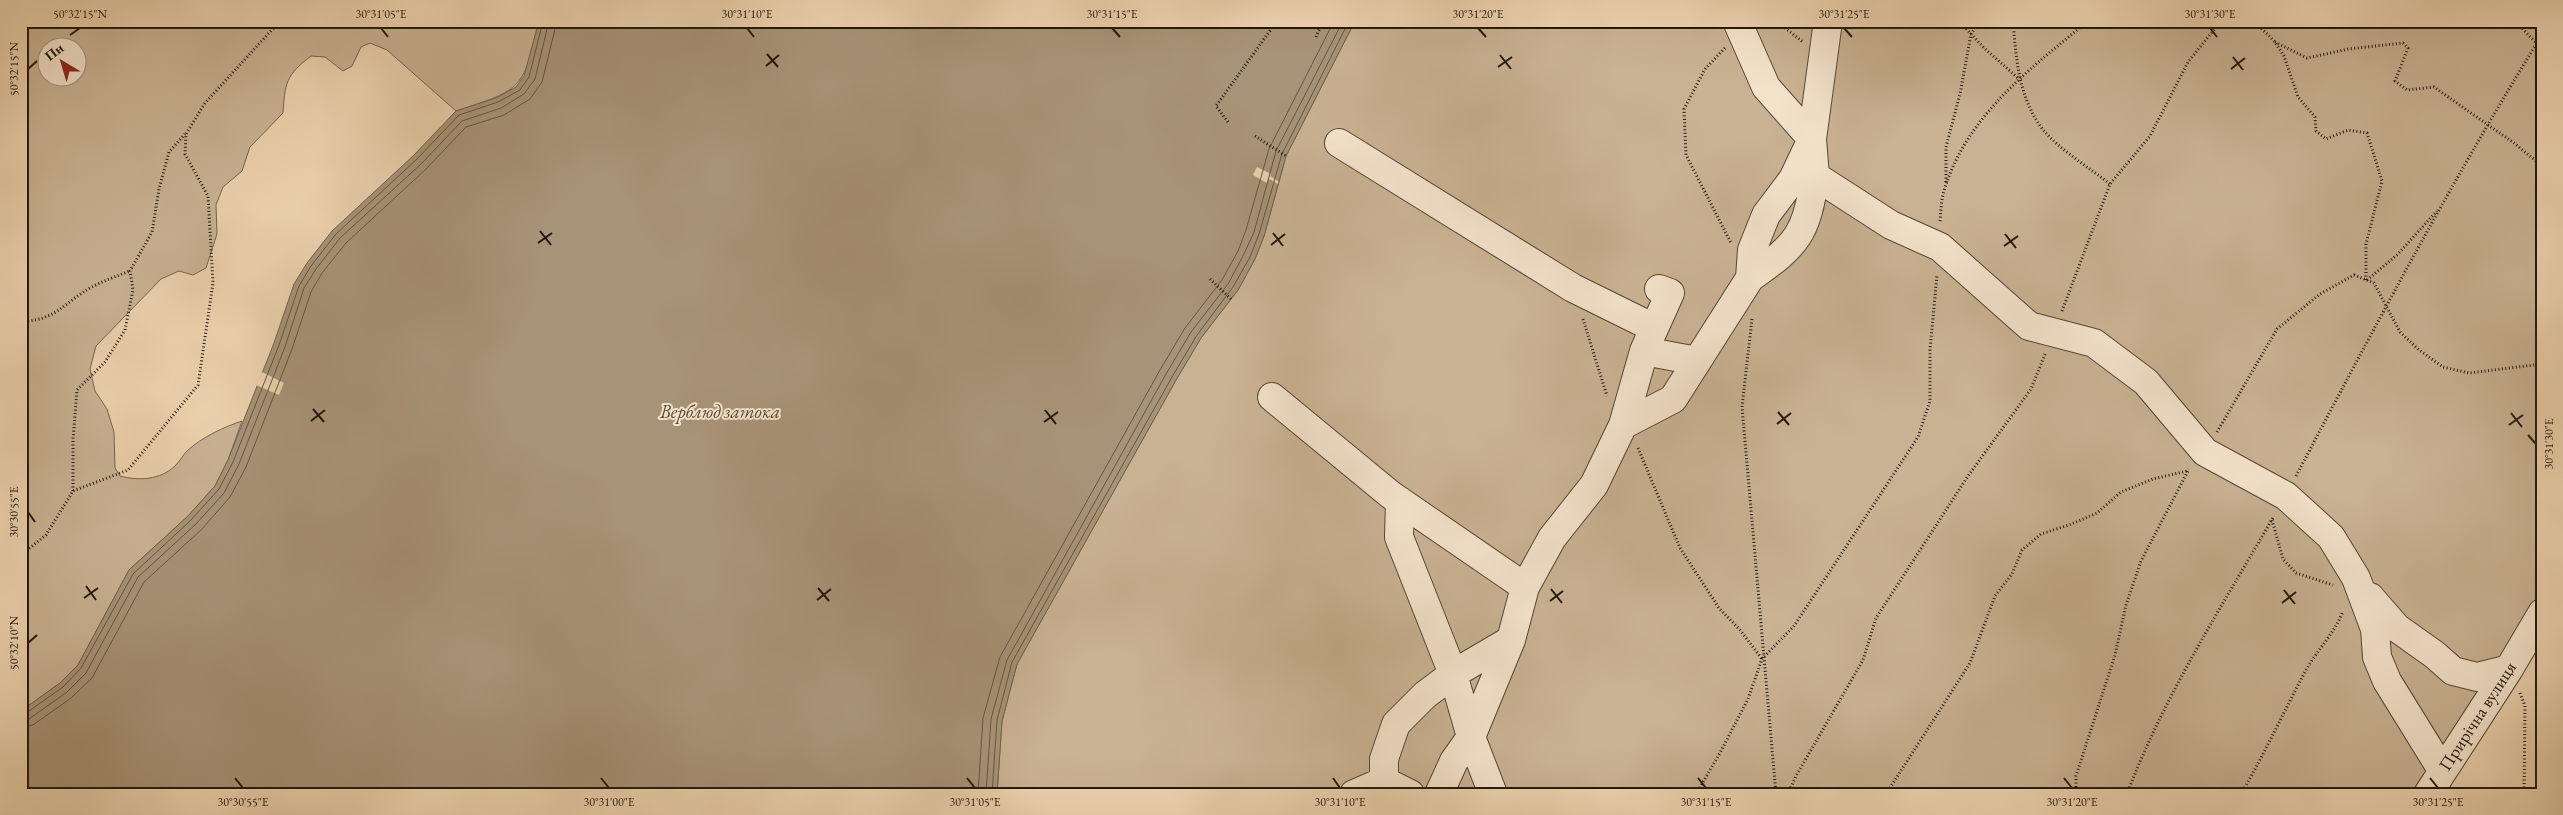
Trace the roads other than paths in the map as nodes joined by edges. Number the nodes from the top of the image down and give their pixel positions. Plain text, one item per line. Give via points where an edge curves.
1 (1828, 21) edge
2 (1746, 25) edge
3 (1812, 139) junction
4 (1339, 143) dead end
5 (1814, 176) junction
6 (1750, 278) junction
7 (1659, 289) dead end
8 (1649, 339) junction
9 (1697, 361) junction
10 (1272, 397) dead end
11 (1623, 425) junction
12 (1400, 501) junction
13 (1525, 587) junction
14 (2356, 590) junction
15 (2542, 613) edge
16 (1511, 640) junction
17 (2509, 669) junction
18 (1453, 674) junction
19 (1471, 737) junction
20 (2442, 770) junction
21 (1384, 781) junction
22 (1354, 794) edge
23 (1410, 794) edge
24 (1439, 794) edge
25 (1493, 794) edge
26 (2428, 794) edge

1 - 3 lane
2 - 3 lane via 1766,87
3 - 5 lane
3 - 6 lane via 1793,179 1766,215 1752,250
4 - 8 lane
5 - 6 lane via 1809,211 1799,237
5 - 14 lane via 1891,225 1940,247 2029,326 2094,343 2146,382 2205,452 2286,496 2331,538
6 - 9 lane
7 - 8 lane via 1670,293
8 - 9 lane
8 - 11 lane
9 - 11 lane via 1672,399
10 - 12 lane
11 - 13 lane via 1594,485 1552,538
12 - 13 lane
12 - 18 lane via 1400,537
13 - 16 lane
14 - 17 lane via 2397,628 2453,672 2478,676
14 - 20 lane via 2375,629 2377,657 2387,681
15 - 17 lane, Прирічна вулиця
16 - 18 lane
16 - 19 lane
17 - 20 lane, Прирічна вулиця
18 - 19 lane
18 - 21 lane via 1425,695 1396,724 1384,759
19 - 24 lane via 1454,762
19 - 25 lane
20 - 26 lane, Прирічна вулиця
21 - 22 lane
21 - 23 lane

